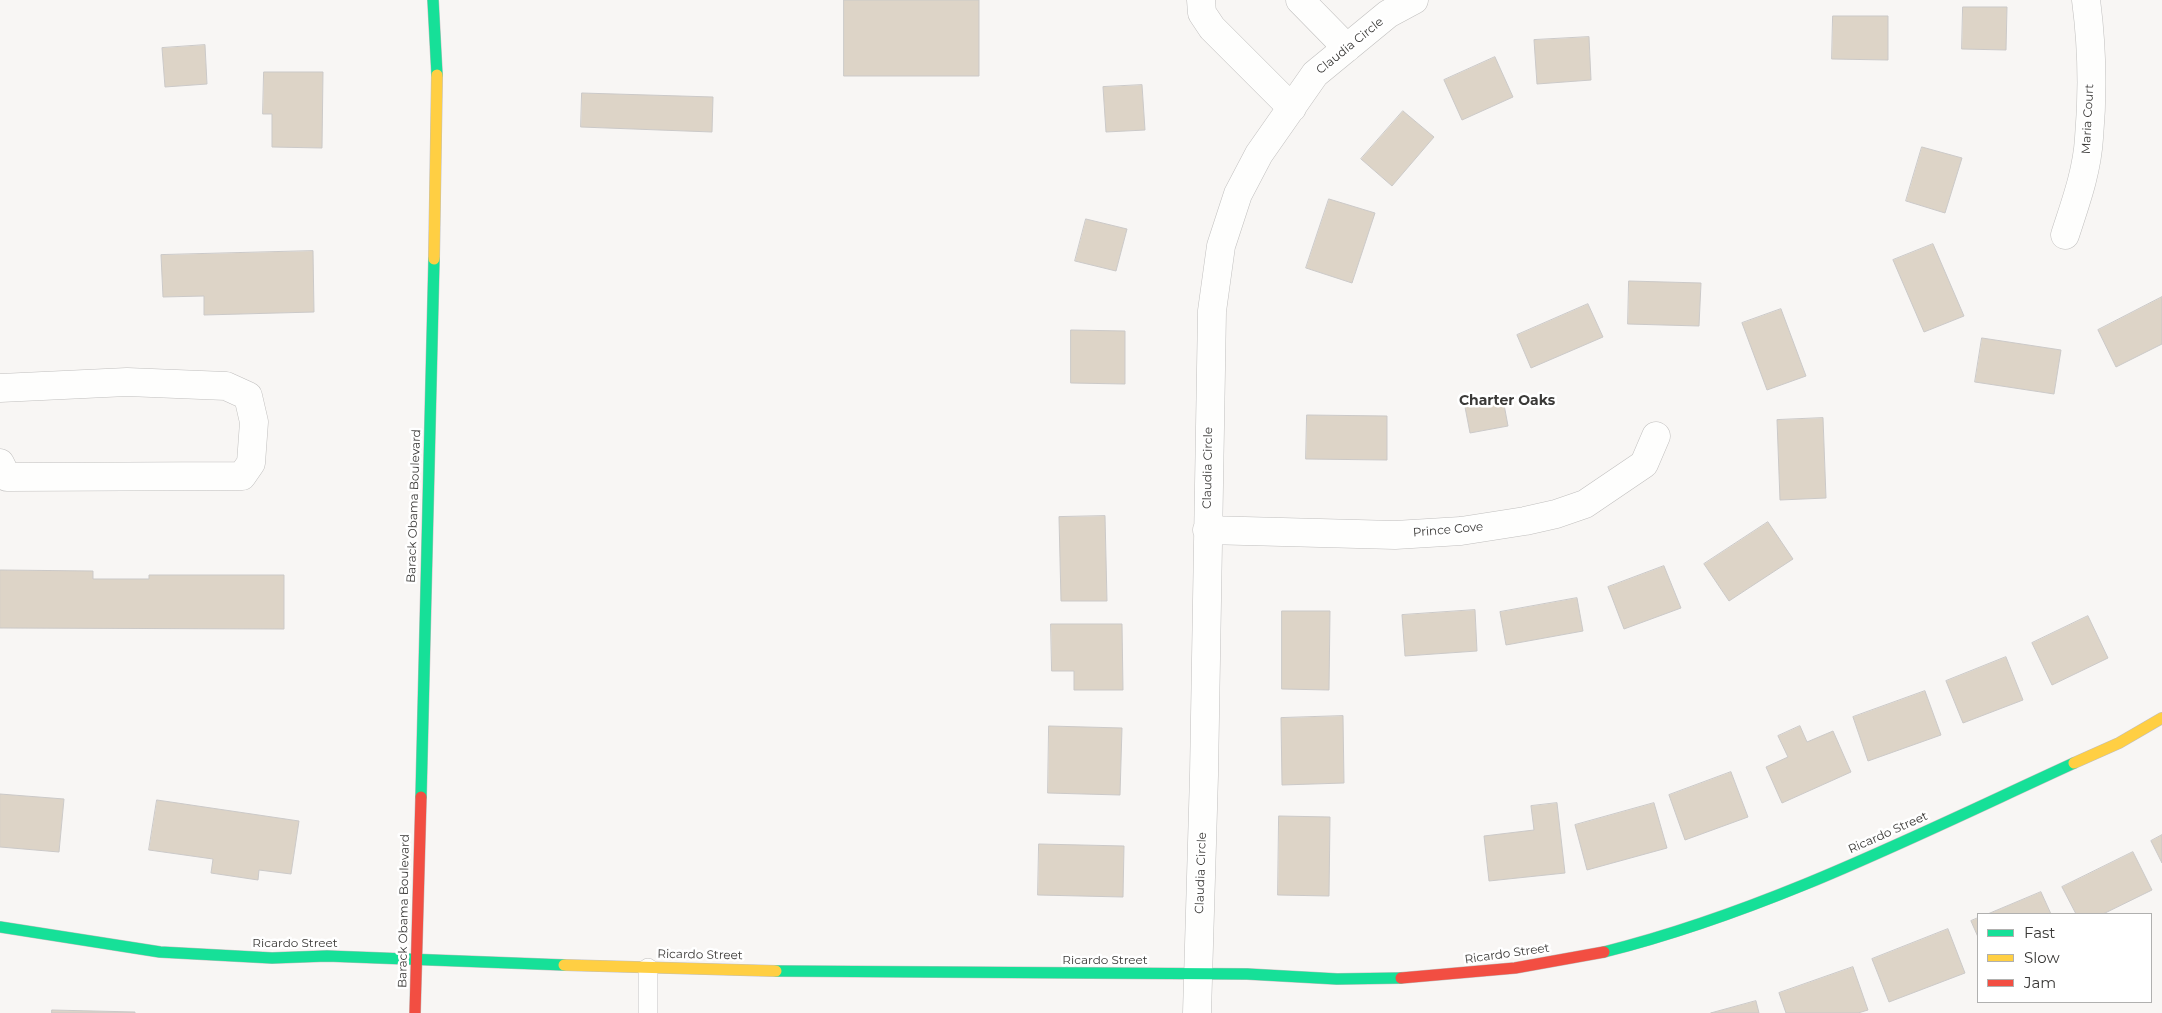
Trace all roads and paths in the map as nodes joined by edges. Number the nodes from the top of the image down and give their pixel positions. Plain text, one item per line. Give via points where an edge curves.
1 (433, 0) edge
2 (1200, 0) edge
3 (1300, 0) edge
4 (1414, 0) edge
5 (2086, 0) edge
6 (1347, 48) junction
7 (1292, 108) junction
8 (2065, 235) dead end
9 (0, 388) edge
10 (1656, 436) dead end
11 (0, 462) edge
12 (1207, 530) junction
13 (2162, 718) edge
14 (0, 927) edge
15 (416, 959) junction
16 (648, 968) junction
17 (1198, 974) junction
18 (415, 1013) edge
19 (648, 1013) edge
20 (1197, 1013) edge

1 - 15 street, Barack Obama Boulevard via 437,63 435,239
2 - 7 street via 1202,13 1212,28
3 - 6 street
4 - 6 street, Claudia Circle via 1388,14
5 - 8 street, Maria Court via 2089,139 2081,187
6 - 7 street, Claudia Circle via 1315,74
7 - 12 street, Claudia Circle via 1259,154 1238,194 1221,246 1212,311
9 - 11 street via 127,382 226,386 248,396 254,422 251,463 242,476 7,477
10 - 12 street, Prince Cove via 1644,464 1585,504 1525,522 1461,531 1396,535
12 - 17 street, Claudia Circle
13 - 17 street, Ricardo Street via 2119,743 1796,890 1715,919 1605,952 1470,974 1301,979
14 - 15 street, Ricardo Street via 160,952 272,958
15 - 16 street, Ricardo Street
15 - 18 street, Barack Obama Boulevard
16 - 17 street, Ricardo Street
16 - 19 lane
17 - 20 street, Claudia Circle

